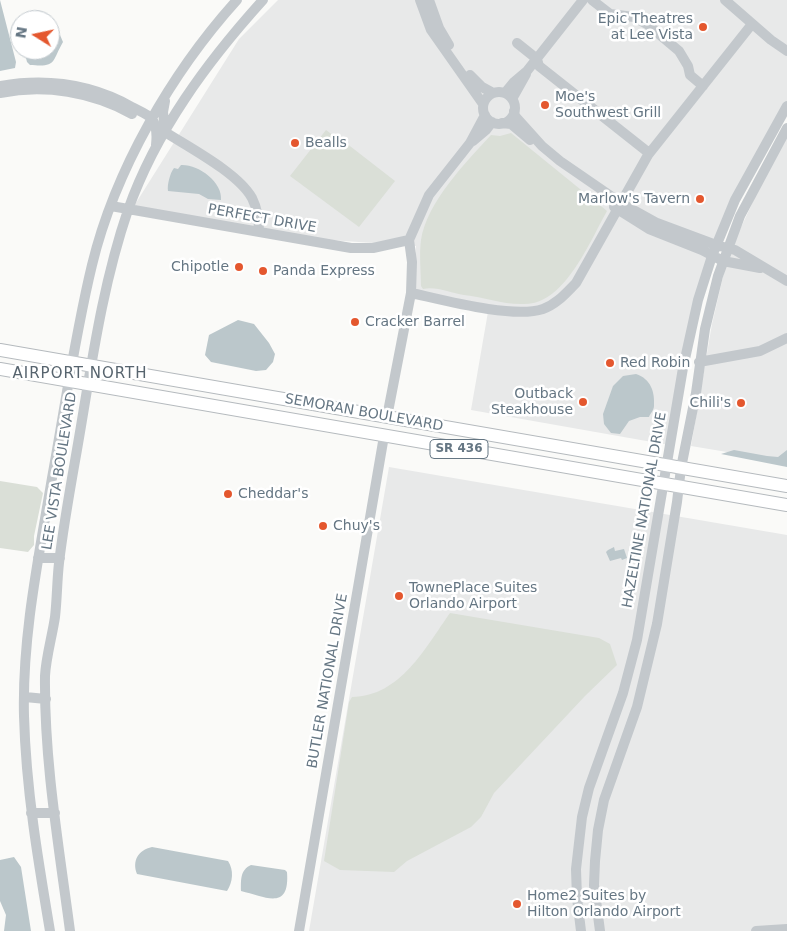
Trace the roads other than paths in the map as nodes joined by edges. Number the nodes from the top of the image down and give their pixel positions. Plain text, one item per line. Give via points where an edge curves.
1 (237, 0) edge
2 (263, 0) edge
3 (420, 0) edge
4 (429, 0) edge
5 (583, 0) edge
6 (592, 0) edge
7 (725, 0) edge
8 (218, 20) junction
9 (752, 24) junction
10 (233, 33) junction
11 (516, 43) dead end
12 (787, 51) edge
13 (537, 59) junction
14 (0, 86) edge
15 (703, 86) junction
16 (168, 92) junction
17 (0, 93) edge
18 (493, 93) junction
19 (509, 96) junction
20 (484, 104) junction
21 (787, 106) edge
22 (514, 111) junction
23 (493, 120) junction
24 (150, 121) junction
25 (787, 128) edge
26 (166, 132) junction
27 (156, 148) junction
28 (649, 153) junction
29 (111, 206) junction
30 (619, 207) junction
31 (129, 209) junction
32 (259, 232) junction
33 (409, 240) junction
34 (727, 248) junction
35 (714, 250) junction
36 (722, 261) junction
37 (766, 269) junction
38 (787, 280) edge
39 (411, 293) junction
40 (787, 338) edge
41 (0, 350) edge
42 (72, 362) junction
43 (699, 362) junction
44 (91, 365) junction
45 (0, 369) edge
46 (69, 381) junction
47 (88, 385) junction
48 (387, 417) junction
49 (418, 423) junction
50 (352, 430) junction
51 (384, 436) junction
52 (667, 465) junction
53 (681, 468) junction
54 (664, 484) junction
55 (787, 486) edge
56 (680, 487) junction
57 (787, 505) edge
58 (38, 558) junction
59 (60, 558) junction
60 (25, 697) junction
61 (46, 698) junction
62 (31, 812) junction
63 (55, 813) junction
64 (787, 928) edge
65 (50, 931) edge
66 (70, 931) edge
67 (299, 931) edge
68 (581, 931) edge
69 (600, 931) edge
70 (756, 931) edge

1 - 8 street, LEE VISTA BOULEVARD
2 - 10 street, LEE VISTA BOULEVARD
3 - 20 street via 431,30
4 - 18 street via 439,28 466,71
5 - 13 street
6 - 15 street via 610,14 634,17 647,24 679,52 690,75
7 - 9 street
8 - 10 street
8 - 16 street, LEE VISTA BOULEVARD
9 - 12 street
9 - 15 street
10 - 26 street, LEE VISTA BOULEVARD via 201,75
11 - 13 street
13 - 19 street
13 - 28 street via 538,66
14 - 24 street via 38,82 70,84 117,98
15 - 28 street
16 - 24 street, LEE VISTA BOULEVARD
16 - 26 street via 163,112
17 - 24 street via 37,89 65,91 106,102
18 - 19 street
18 - 20 street
19 - 22 street
20 - 23 street
21 - 35 street, HAZELTINE NATIONAL DRIVE via 738,194
22 - 23 street via 510,119
22 - 30 street via 542,146
23 - 30 street via 511,124 560,165
23 - 33 street via 470,143 429,195
24 - 27 street via 156,131
24 - 29 street, LEE VISTA BOULEVARD
25 - 34 street, HAZELTINE NATIONAL DRIVE via 740,216
26 - 27 street, LEE VISTA BOULEVARD
26 - 32 street via 243,184 252,199
27 - 31 street, LEE VISTA BOULEVARD
28 - 30 street
29 - 31 street, PERFECT DRIVE
29 - 42 street, LEE VISTA BOULEVARD via 92,264
30 - 35 street
30 - 39 street via 576,283 560,300 544,309 508,311
31 - 32 street, PERFECT DRIVE
31 - 44 street, LEE VISTA BOULEVARD via 109,275
32 - 33 street, PERFECT DRIVE via 350,248 373,248
33 - 39 street
34 - 35 street
34 - 36 street, HAZELTINE NATIONAL DRIVE
34 - 37 street
35 - 36 street
35 - 52 street, HAZELTINE NATIONAL DRIVE via 690,335
36 - 37 street
36 - 43 street, HAZELTINE NATIONAL DRIVE
37 - 38 street
39 - 48 street
40 - 43 street via 760,351
41 - 42 main road, SEMORAN BOULEVARD / SR 436
42 - 44 main road, SEMORAN BOULEVARD / SR 436
42 - 46 street, LEE VISTA BOULEVARD
43 - 53 street, HAZELTINE NATIONAL DRIVE
44 - 47 street, LEE VISTA BOULEVARD
44 - 48 main road, SEMORAN BOULEVARD / SR 436
45 - 46 main road, SEMORAN BOULEVARD / SR 436
46 - 47 main road, SEMORAN BOULEVARD / SR 436
46 - 58 street, LEE VISTA BOULEVARD
47 - 50 main road, SEMORAN BOULEVARD / SR 436
47 - 59 street, LEE VISTA BOULEVARD
48 - 49 main road, SEMORAN BOULEVARD / SR 436
48 - 50 main road via 375,425
49 - 51 main road
49 - 52 main road, SEMORAN BOULEVARD / SR 436
50 - 51 main road, SEMORAN BOULEVARD / SR 436
51 - 54 main road, SEMORAN BOULEVARD / SR 436
51 - 67 street, BUTLER NATIONAL DRIVE
52 - 53 main road, SEMORAN BOULEVARD / SR 436
52 - 54 street, HAZELTINE NATIONAL DRIVE
53 - 55 main road, SEMORAN BOULEVARD / SR 436
53 - 56 street, HAZELTINE NATIONAL DRIVE
54 - 56 main road, SEMORAN BOULEVARD / SR 436
54 - 68 street, HAZELTINE NATIONAL DRIVE via 632,661 589,788 580,826 576,879
56 - 57 main road, SEMORAN BOULEVARD / SR 436
56 - 69 street, HAZELTINE NATIONAL DRIVE via 645,676 600,821 594,885
58 - 59 street
58 - 60 street, LEE VISTA BOULEVARD
59 - 61 street, LEE VISTA BOULEVARD via 55,616 45,673
60 - 61 street
60 - 62 street, LEE VISTA BOULEVARD
61 - 63 street, LEE VISTA BOULEVARD via 47,747
62 - 63 street
62 - 65 street, LEE VISTA BOULEVARD
63 - 66 street, LEE VISTA BOULEVARD
64 - 70 street

